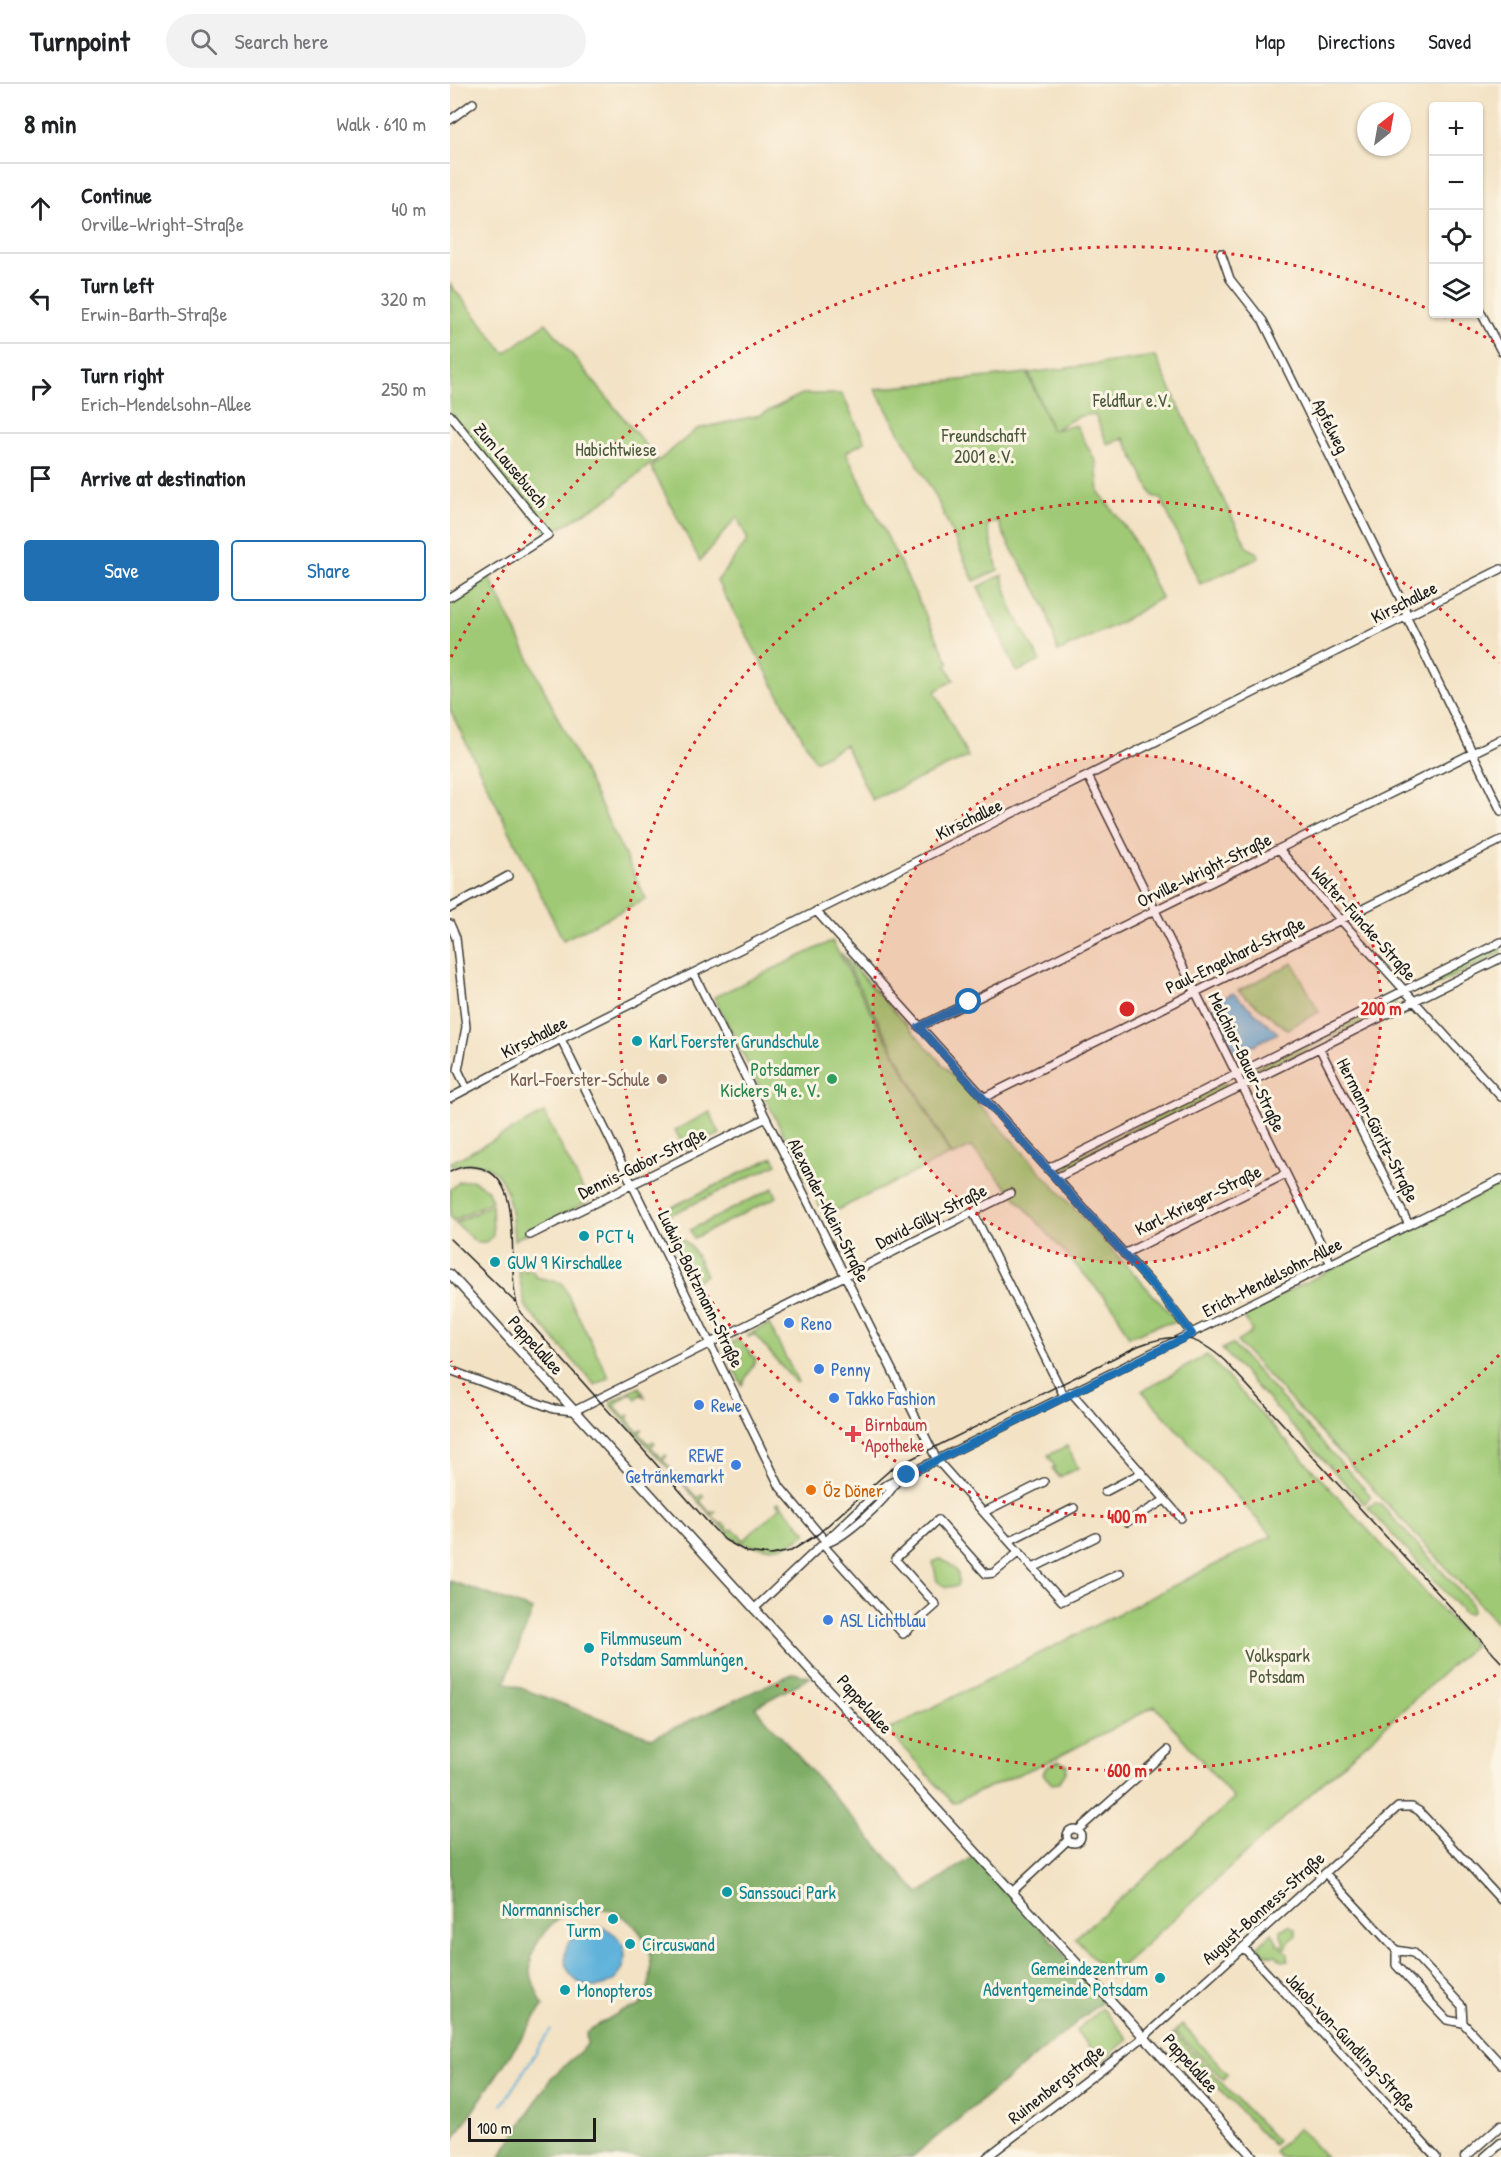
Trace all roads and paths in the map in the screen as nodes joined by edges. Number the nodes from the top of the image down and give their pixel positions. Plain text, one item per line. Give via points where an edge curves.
1 (474, 103) dead end
2 (450, 120) edge
3 (1221, 253) dead end
4 (1483, 315) edge
5 (1501, 351) edge
6 (450, 415) edge
7 (1501, 569) edge
8 (450, 597) edge
9 (1407, 618) junction
10 (1501, 739) edge
11 (1474, 753) junction
12 (1089, 776) junction
13 (1501, 811) edge
14 (1501, 840) edge
15 (1279, 849) junction
16 (508, 876) dead end
17 (450, 908) edge
18 (816, 911) junction
19 (1155, 911) junction
20 (1340, 920) junction
21 (450, 924) edge
22 (1501, 942) edge
23 (1501, 958) edge
24 (694, 974) junction
25 (1403, 990) junction
26 (1196, 992) junction
27 (1414, 1002) junction
28 (919, 1027) junction
29 (561, 1039) junction
30 (1320, 1049) junction
31 (1236, 1073) junction
32 (1243, 1088) junction
33 (467, 1089) junction
34 (450, 1097) edge
35 (1501, 1097) edge
36 (983, 1098) junction
37 (766, 1118) junction
38 (1047, 1169) junction
39 (1286, 1174) junction
40 (1056, 1178) junction
41 (1501, 1179) edge
42 (633, 1184) junction
43 (1011, 1193) dead end
44 (973, 1212) junction
45 (1409, 1225) junction
46 (530, 1235) dead end
47 (1124, 1254) junction
48 (1331, 1263) junction
49 (450, 1274) edge
50 (845, 1275) junction
51 (1192, 1334) junction
52 (711, 1342) junction
53 (450, 1370) edge
54 (1067, 1394) junction
55 (574, 1411) junction
56 (937, 1460) junction
57 (1141, 1473) junction
58 (1044, 1482) dead end
59 (1105, 1492) dead end
60 (1165, 1500) junction
61 (1074, 1508) dead end
62 (984, 1512) junction
63 (1181, 1518) dead end
64 (1127, 1522) dead end
65 (1096, 1538) dead end
66 (1009, 1541) junction
67 (826, 1544) junction
68 (1019, 1552) junction
69 (1033, 1568) junction
70 (1120, 1573) dead end
71 (754, 1609) junction
72 (1168, 1750) dead end
73 (1325, 1873) junction
74 (1013, 1891) junction
75 (1501, 1900) edge
76 (1243, 1947) junction
77 (1396, 1950) junction
78 (1463, 2023) junction
79 (1145, 2036) junction
80 (1501, 2064) edge
81 (1501, 2125) edge
82 (1501, 2143) edge
83 (987, 2157) edge
84 (1253, 2157) edge
85 (1437, 2157) edge
86 (1465, 2157) edge
87 (1485, 2157) edge

1 - 2 street
3 - 9 street, Apfelweg via 1230,279 1263,321
4 - 5 street
6 - 8 street, Zum Lausebusch via 548,535
7 - 9 street, Kirschallee
9 - 11 street, Apfelweg
9 - 12 street, Kirschallee
10 - 11 street, Orville-Wright-Straße
11 - 13 street, Apfelweg
11 - 15 street, Orville-Wright-Straße
12 - 18 street, Kirschallee
12 - 19 street, Melchior-Bauer-Straße
14 - 20 street, Paul-Engelhard-Straße
15 - 19 street, Orville-Wright-Straße
15 - 20 street, Walter-Funcke-Straße
16 - 17 street
18 - 24 street, Kirschallee
18 - 28 street
19 - 26 street, Melchior-Bauer-Straße
19 - 28 street, Orville-Wright-Straße
20 - 25 street, Walter-Funcke-Straße
20 - 26 street, Paul-Engelhard-Straße
21 - 33 street via 456,938 466,1027 458,1070
22 - 25 street
23 - 27 street
24 - 29 street, Kirschallee
24 - 37 street, Alexander-Klein-Straße
25 - 27 street, Walter-Funcke-Straße
25 - 31 street
26 - 31 street, Melchior-Bauer-Straße
26 - 36 street, Paul-Engelhard-Straße
27 - 30 street
27 - 35 street, Walter-Funcke-Straße
28 - 36 street
29 - 33 street, Kirschallee
29 - 42 street, Ludwig-Boltzmann-Straße
30 - 32 street
30 - 45 street, Hermann-Göritz-Straße
31 - 32 street, Melchior-Bauer-Straße
31 - 38 street
32 - 39 street, Melchior-Bauer-Straße
32 - 40 street
33 - 34 street, Kirschallee
36 - 38 street
37 - 42 street, Dennis-Gabor-Straße
37 - 50 street, Alexander-Klein-Straße
38 - 40 street
39 - 47 street, Karl-Krieger-Straße
39 - 48 street, Melchior-Bauer-Straße
40 - 47 street
41 - 45 street, Erich-Mendelsohn-Allee
42 - 46 street, Dennis-Gabor-Straße
42 - 52 street, Ludwig-Boltzmann-Straße
43 - 44 street, David-Gilly-Straße
44 - 50 street, David-Gilly-Straße
44 - 54 street
45 - 48 street, Erich-Mendelsohn-Allee
47 - 51 street
48 - 51 street, Erich-Mendelsohn-Allee
49 - 55 street, Pappelallee
50 - 52 street, David-Gilly-Straße
50 - 56 street, Alexander-Klein-Straße
51 - 54 street, Erich-Mendelsohn-Allee
52 - 55 street, David-Gilly-Straße
52 - 67 street, Ludwig-Boltzmann-Straße via 780,1487
53 - 55 street via 554,1409
54 - 56 street, Erich-Mendelsohn-Allee
54 - 57 street
55 - 71 street, Pappelallee
56 - 62 street, Alexander-Klein-Straße
56 - 67 street, Erich-Mendelsohn-Allee via 884,1486 832,1533
57 - 59 street
57 - 60 street
58 - 62 street
60 - 63 street
60 - 64 street
61 - 66 street
62 - 66 street, Alexander-Klein-Straße
65 - 69 street
66 - 68 street, Alexander-Klein-Straße
67 - 68 street, Ludwig-Boltzmann-Straße via 903,1634 936,1605 895,1559 938,1520 986,1574 994,1573
67 - 71 street, Erich-Mendelsohn-Allee
68 - 69 street, Alexander-Klein-Straße
69 - 70 street, Alexander-Klein-Straße via 1062,1601
71 - 74 street, Pappelallee
72 - 74 street via 1078,1830 1078,1842 1068,1839
73 - 75 street, August-Bonness-Straße via 1393,1810 1404,1805 1419,1811
73 - 76 street, August-Bonness-Straße
73 - 77 street
74 - 79 street, Pappelallee
76 - 79 street, August-Bonness-Straße
76 - 85 street, Jakob-von-Gundling-Straße
77 - 78 street via 1413,1953 1462,2006
77 - 78 street via 1395,1965 1447,2020
78 - 80 street
79 - 83 street, Ruinenbergstraße
79 - 84 street, Pappelallee
81 - 86 street
82 - 87 street

